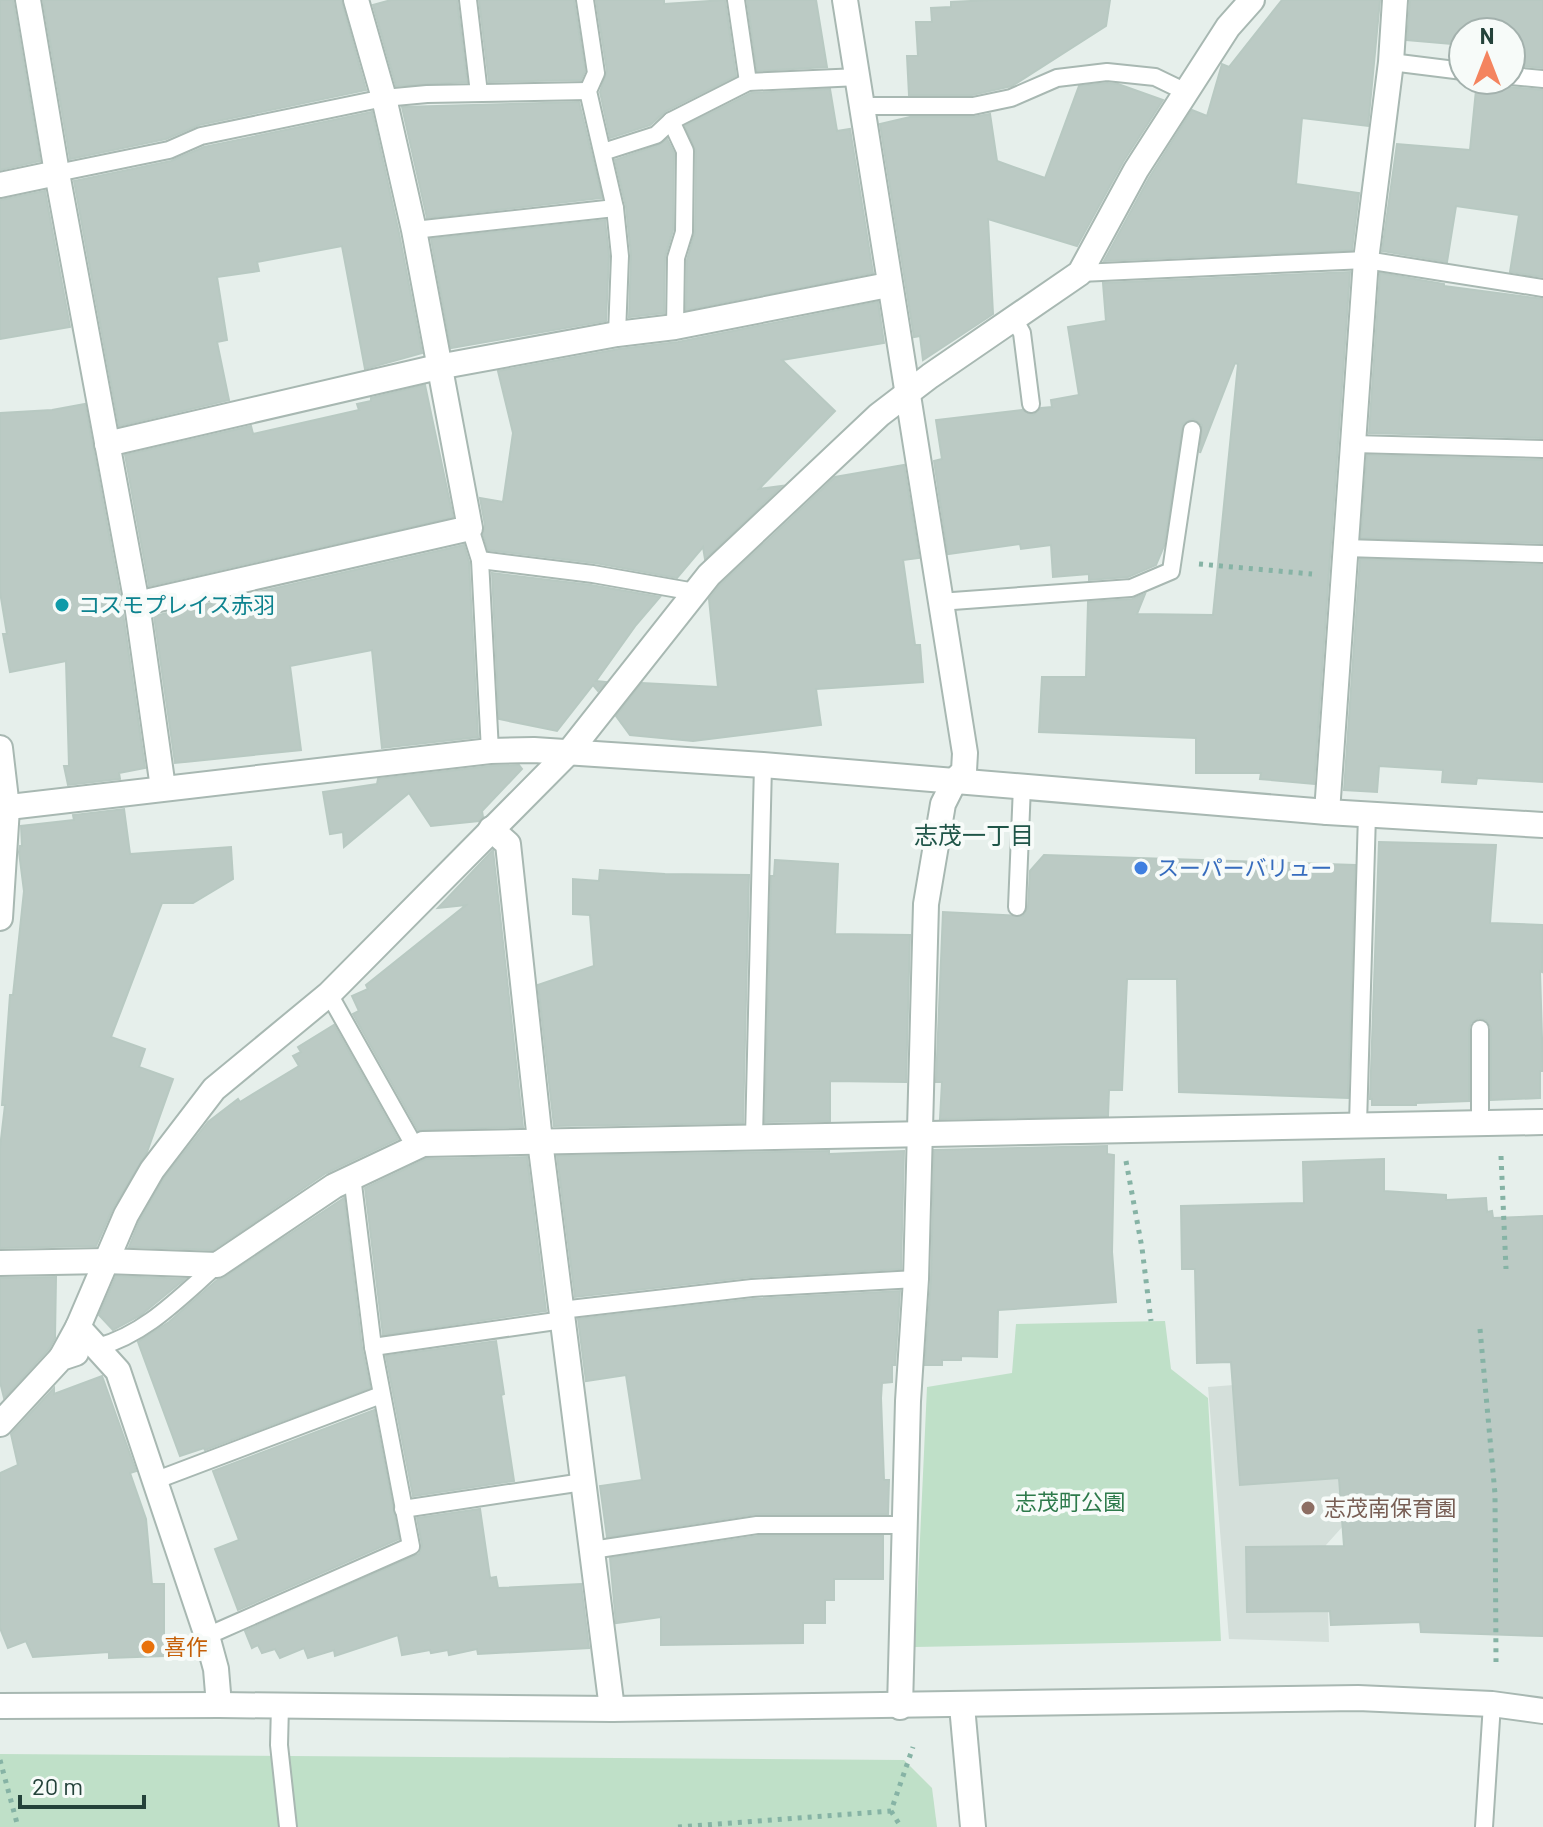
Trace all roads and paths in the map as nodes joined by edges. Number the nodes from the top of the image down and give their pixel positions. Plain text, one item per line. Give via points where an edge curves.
1 (28, 0) edge
2 (356, 0) edge
3 (468, 0) edge
4 (585, 0) edge
5 (736, 0) edge
6 (845, 0) edge
7 (1252, 0) edge
8 (1395, 0) edge
9 (1391, 62) junction
10 (1447, 69) edge
11 (859, 77) junction
12 (748, 82) junction
13 (588, 91) junction
14 (1186, 92) junction
15 (479, 93) junction
16 (384, 98) junction
17 (863, 106) junction
18 (671, 121) junction
19 (603, 152) junction
20 (57, 173) junction
21 (0, 185) edge
22 (615, 208) junction
23 (414, 230) junction
24 (1366, 260) junction
25 (1080, 273) junction
26 (888, 285) junction
27 (1543, 288) edge
28 (1014, 319) junction
29 (675, 327) junction
30 (617, 334) junction
31 (438, 367) junction
32 (908, 394) junction
33 (1031, 404) dead end
34 (1192, 430) dead end
35 (107, 444) junction
36 (1353, 444) junction
37 (1543, 449) edge
38 (470, 528) junction
39 (1345, 548) junction
40 (1543, 554) edge
41 (480, 560) junction
42 (1171, 571) junction
43 (1344, 578) junction
44 (695, 592) junction
45 (939, 602) junction
46 (137, 604) junction
47 (0, 748) edge
48 (490, 751) junction
49 (569, 752) junction
50 (763, 765) junction
51 (955, 780) junction
52 (1022, 786) junction
53 (163, 788) junction
54 (4, 808) edge
55 (1327, 812) junction
56 (1367, 814) junction
57 (1543, 825) edge
58 (491, 829) junction
59 (1017, 907) dead end
60 (0, 918) edge
61 (329, 994) junction
62 (1480, 1029) dead end
63 (1543, 1122) edge
64 (1490, 1123) junction
65 (1358, 1124) junction
66 (1121, 1133) junction
67 (918, 1135) junction
68 (754, 1137) junction
69 (540, 1141) junction
70 (415, 1147) junction
71 (352, 1176) junction
72 (105, 1261) junction
73 (0, 1263) edge
74 (217, 1265) junction
75 (1506, 1269) dead end
76 (916, 1279) junction
77 (562, 1315) junction
78 (1151, 1321) dead end
79 (78, 1327) junction
80 (1480, 1329) dead end
81 (98, 1347) junction
82 (373, 1347) junction
83 (61, 1358) junction
84 (381, 1395) junction
85 (0, 1424) edge
86 (154, 1481) junction
87 (583, 1482) junction
88 (403, 1509) junction
89 (905, 1525) junction
90 (592, 1550) junction
91 (207, 1636) junction
92 (1496, 1662) dead end
93 (1492, 1704) junction
94 (219, 1705) junction
95 (280, 1705) junction
96 (0, 1706) edge
97 (962, 1706) junction
98 (900, 1707) junction
99 (612, 1709) junction
100 (1543, 1711) edge
101 (913, 1747) dead end
102 (0, 1760) edge
103 (891, 1811) junction
104 (18, 1827) edge
105 (288, 1827) edge
106 (678, 1827) edge
107 (901, 1827) edge
108 (973, 1827) edge
109 (1484, 1827) edge

1 - 20 street
2 - 16 street
3 - 15 lane
4 - 13 lane via 596,73
5 - 12 lane
6 - 11 street
7 - 14 street
8 - 9 street
9 - 10 lane
9 - 24 street
11 - 12 lane
11 - 17 street
12 - 18 lane
13 - 15 lane
13 - 19 lane
14 - 17 lane via 1155,77 1107,72 1057,78 1011,98 973,106
14 - 25 street
15 - 16 lane
16 - 20 lane
16 - 23 street
17 - 26 street
18 - 19 lane via 656,135
18 - 29 lane via 685,151
19 - 22 lane
20 - 21 street
20 - 35 street
22 - 23 lane
22 - 30 lane via 620,256
23 - 31 street
24 - 25 lane
24 - 27 lane
24 - 36 street
25 - 28 street
26 - 29 street
26 - 32 street
28 - 32 street
28 - 33 lane via 1022,333
29 - 30 street
30 - 31 street
31 - 35 street
31 - 38 street
32 - 44 street via 879,415
32 - 45 street
34 - 42 lane
35 - 46 street
36 - 37 lane
36 - 39 street
38 - 41 lane
38 - 46 street
39 - 40 lane
39 - 43 street
41 - 44 lane
41 - 48 lane
42 - 43 path via 1202,563
42 - 45 lane via 1131,588
43 - 55 street
44 - 49 street
45 - 51 street via 965,753 964,771
46 - 53 street
47 - 54 street
48 - 49 street
48 - 53 street
49 - 50 street
49 - 58 street
50 - 51 street
50 - 68 lane
51 - 52 street
51 - 67 street via 943,804 926,904
52 - 55 street
52 - 59 lane
53 - 54 street
54 - 60 street
55 - 56 street
56 - 57 street
56 - 65 lane
58 - 61 street
58 - 69 street via 508,844
61 - 70 lane
61 - 72 street via 214,1089 152,1170
62 - 64 lane
63 - 64 street
64 - 65 street
64 - 75 path
65 - 66 street
66 - 67 street
66 - 78 path
67 - 68 street
67 - 76 street
68 - 69 street
69 - 70 street
69 - 77 street
70 - 71 street
71 - 74 street
71 - 82 lane
72 - 73 street
72 - 74 street
72 - 79 street
74 - 81 lane via 155,1319
76 - 77 lane via 752,1288
76 - 89 street
77 - 82 lane
77 - 87 street
79 - 81 street
79 - 83 street
80 - 92 path via 1495,1494
81 - 83 street
81 - 86 street via 118,1371
82 - 84 lane
83 - 85 street
84 - 86 lane
84 - 88 lane
86 - 91 street
87 - 88 lane
87 - 90 street
88 - 91 lane via 411,1546
89 - 90 lane via 757,1525
89 - 98 street
90 - 99 street
91 - 94 street
93 - 97 street via 1358,1698
93 - 100 street
93 - 109 lane
94 - 95 street
94 - 96 street
95 - 99 street
95 - 105 lane
97 - 98 street
97 - 108 street
98 - 99 street
101 - 103 path
102 - 104 path
103 - 106 path
103 - 107 path

